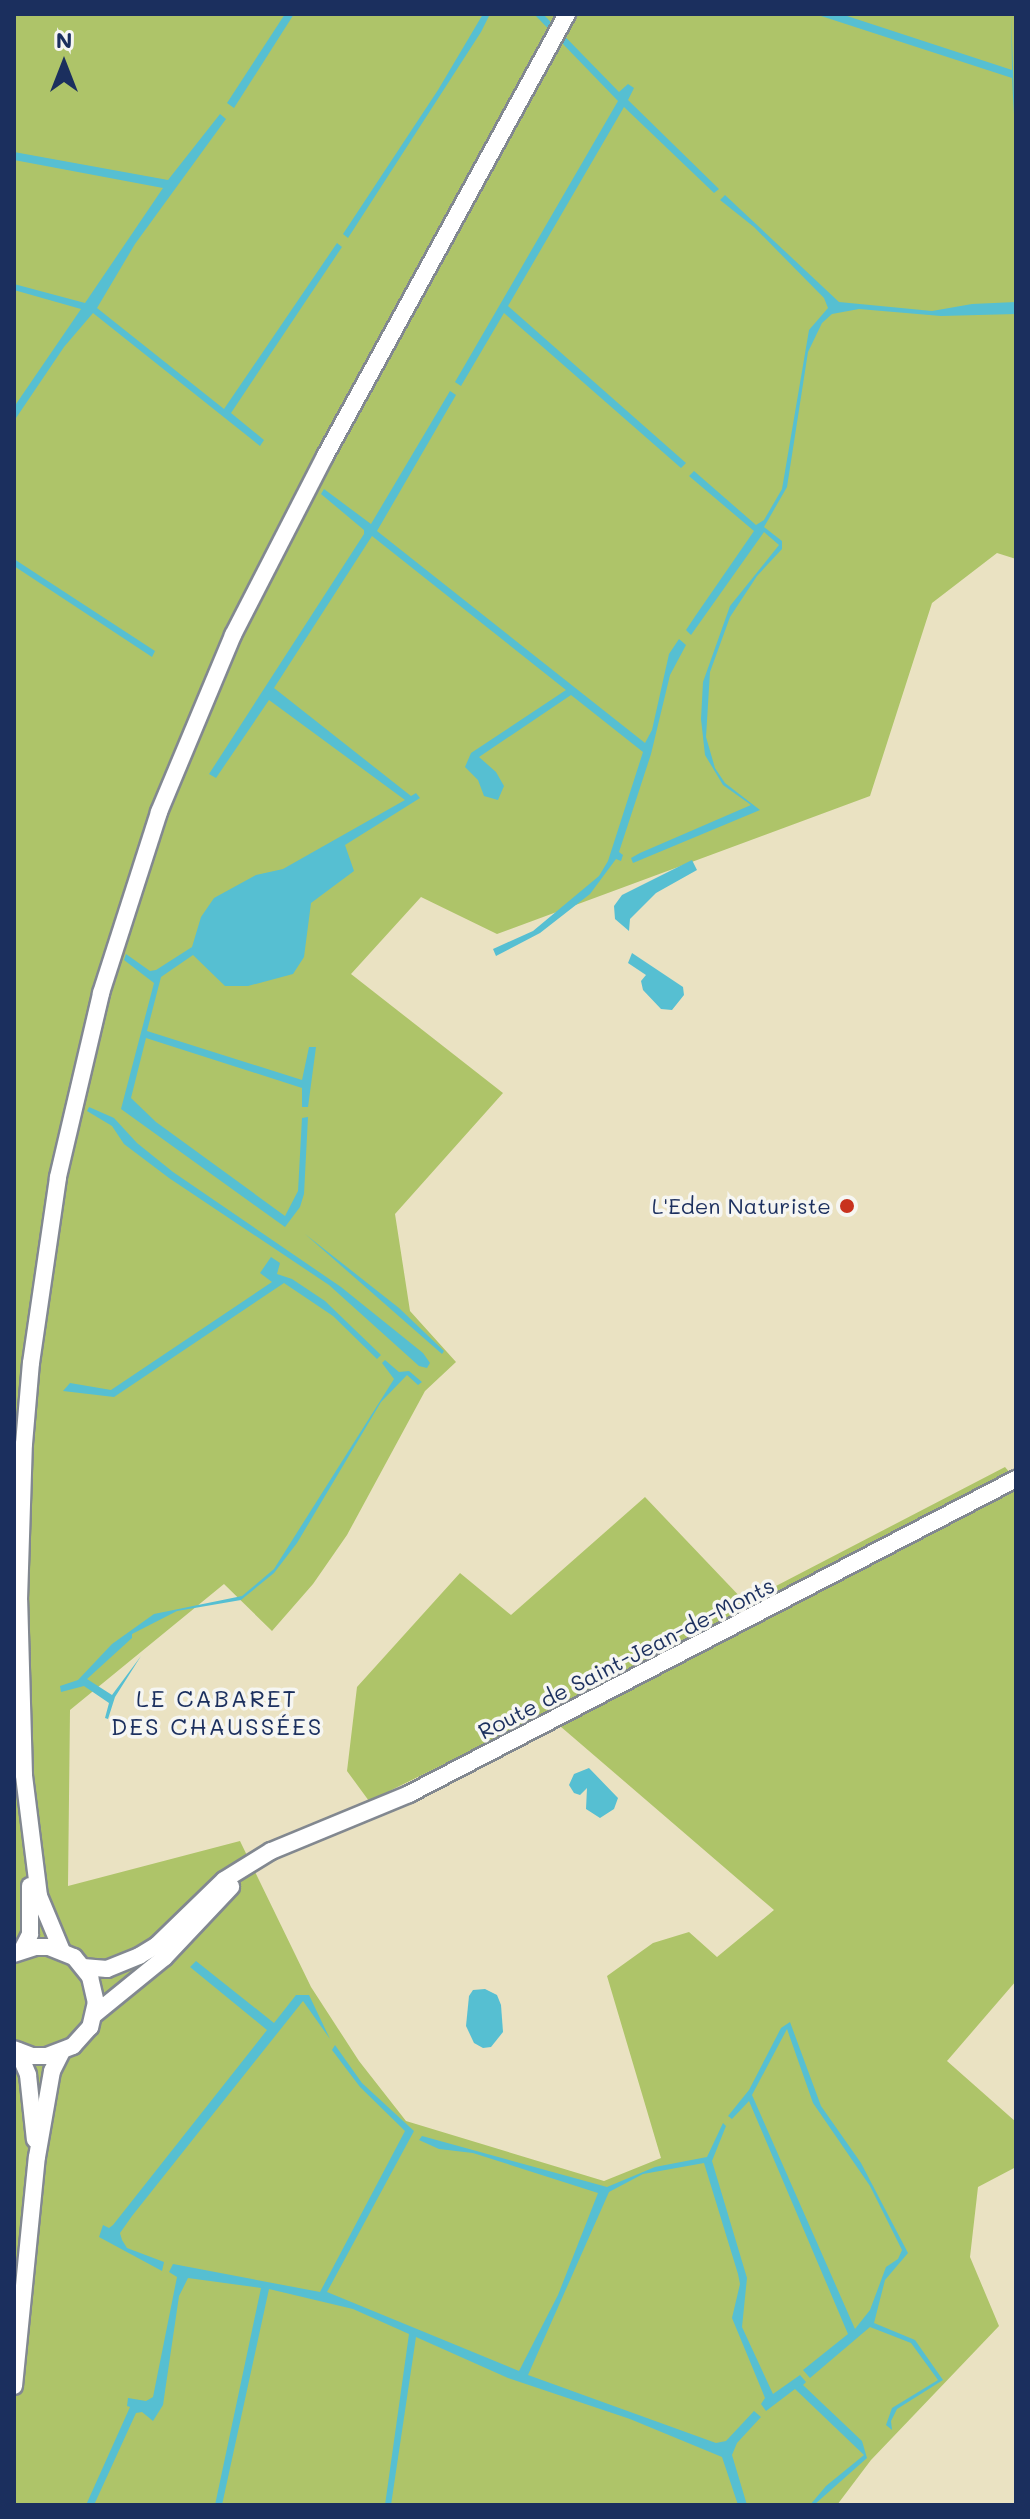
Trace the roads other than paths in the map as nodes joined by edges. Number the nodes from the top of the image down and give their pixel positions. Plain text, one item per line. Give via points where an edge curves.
1 (567, 14) edge
2 (1016, 1479) edge
3 (31, 1852) junction
4 (207, 1904) junction
5 (62, 1951) junction
6 (18, 1952) edge
7 (83, 1967) junction
8 (95, 2014) junction
9 (16, 2050) edge
10 (61, 2053) junction
11 (37, 2157) junction
12 (14, 2386) edge

1 - 3 main road via 233,635 159,812 101,993 58,1177 27,1398 19,1600
2 - 4 main road, Route de Saint-Jean-de-Monts via 422,1788 282,1846 250,1864 244,1876
3 - 5 main road via 39,1896
3 - 6 main road via 31,1922
4 - 7 main road via 139,1956 107,1969
4 - 8 main road via 164,1958
5 - 6 main road via 49,1947
5 - 7 main road
7 - 8 main road via 95,1989
8 - 10 main road via 83,2038
9 - 10 main road via 32,2056
9 - 11 main road via 28,2075
10 - 11 main road via 52,2071
11 - 12 main road

